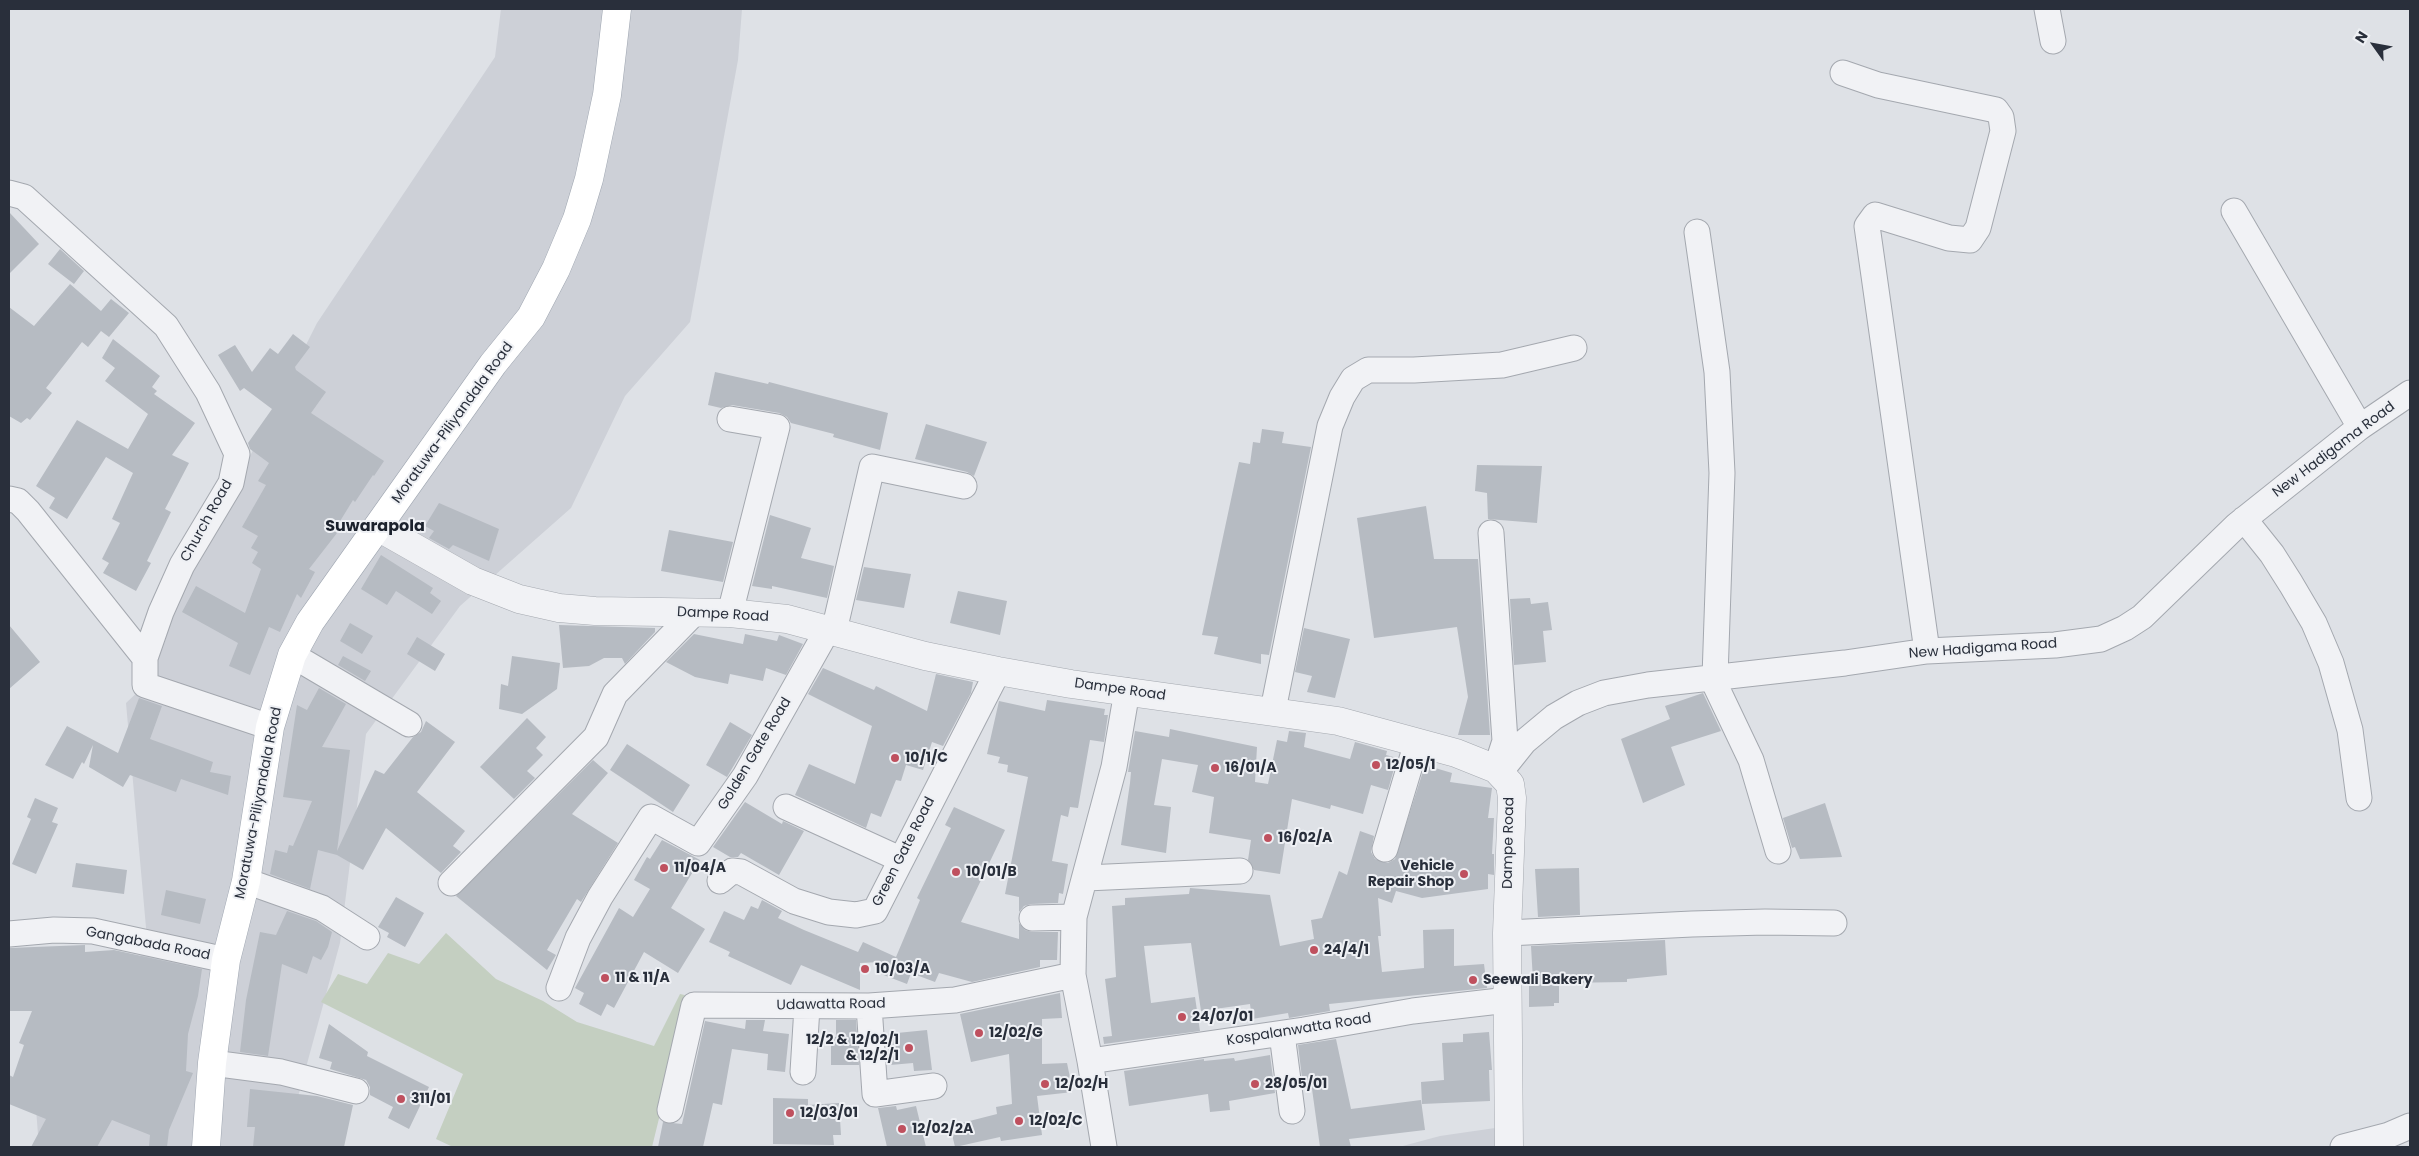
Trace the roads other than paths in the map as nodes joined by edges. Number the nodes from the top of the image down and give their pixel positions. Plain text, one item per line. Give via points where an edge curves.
1 (617, 9) edge
2 (2047, 9) edge
3 (2053, 41) dead end
4 (1843, 73) dead end
5 (9, 193) edge
6 (2234, 211) dead end
7 (1697, 232) dead end
8 (1574, 348) dead end
9 (2410, 393) edge
10 (730, 419) dead end
11 (2360, 427) junction
12 (964, 486) dead end
13 (9, 500) edge
14 (2244, 520) junction
15 (378, 527) junction
16 (1491, 533) dead end
17 (694, 612) junction
18 (730, 613) junction
19 (831, 630) junction
20 (1927, 651) junction
21 (292, 655) junction
22 (145, 658) junction
23 (998, 671) junction
24 (1714, 677) junction
25 (1127, 691) junction
26 (1273, 710) junction
27 (409, 724) dead end
28 (270, 727) junction
29 (1417, 742) junction
30 (1498, 770) junction
31 (2359, 798) dead end
32 (786, 807) dead end
33 (1385, 849) dead end
34 (1778, 851) dead end
35 (900, 859) junction
36 (1240, 871) dead end
37 (1086, 878) junction
38 (246, 881) junction
39 (720, 881) dead end
40 (451, 883) dead end
41 (1074, 917) junction
42 (1032, 918) dead end
43 (1834, 923) dead end
44 (1508, 933) junction
45 (9, 934) edge
46 (367, 937) dead end
47 (226, 960) junction
48 (1073, 975) junction
49 (559, 988) dead end
50 (1508, 1000) junction
51 (869, 1006) junction
52 (807, 1007) junction
53 (1282, 1034) junction
54 (1090, 1061) junction
55 (212, 1064) junction
56 (803, 1072) dead end
57 (934, 1086) dead end
58 (356, 1091) dead end
59 (670, 1110) dead end
60 (1292, 1111) dead end
61 (2399, 1136) edge
62 (206, 1147) edge
63 (1104, 1147) edge
64 (1509, 1147) edge
65 (2343, 1147) edge

1 - 15 main road, Moratuwa-Piliyandala Road via 607,95 589,179 556,270 531,318 493,364
2 - 3 street
4 - 20 street via 1878,85 1996,110 2001,117 2003,131 1998,151 1978,228 1970,240 1949,238 1875,215 1867,226
5 - 22 street, Church Road via 24,197 166,326 208,392 237,454 231,483 182,565
6 - 11 street
7 - 24 street via 1717,372 1722,463
8 - 26 street via 1502,365 1368,370 1354,379 1342,397 1330,426
9 - 11 street, New Hadigama Road
10 - 18 street via 777,427
11 - 14 street, New Hadigama Road
12 - 19 street via 872,467
13 - 22 street via 18,501 28,511
14 - 20 street, New Hadigama Road via 2142,617 2101,639 2055,645
14 - 31 street via 2291,584 2314,623 2331,663 2350,730
15 - 17 street, Dampe Road via 473,581 519,599 559,608 595,611
15 - 21 main road, Moratuwa-Piliyandala Road via 310,622
16 - 30 street via 1505,742
17 - 18 street, Dampe Road
17 - 40 street via 615,694 596,737
18 - 19 street, Dampe Road via 787,619
19 - 23 street, Dampe Road via 917,654
19 - 49 street, Golden Gate Road via 745,776 698,843 651,817 578,938
20 - 24 street, New Hadigama Road
21 - 27 street
21 - 28 main road, Moratuwa-Piliyandala Road
22 - 28 street, Church Road via 146,685
23 - 25 street, Dampe Road
23 - 35 street, Green Gate Road
24 - 30 street, New Hadigama Road via 1604,693 1578,703 1524,742
24 - 34 street via 1751,760
25 - 26 street, Dampe Road
25 - 37 street via 1114,767
26 - 29 street, Dampe Road via 1338,721
28 - 38 main road, Moratuwa-Piliyandala Road
29 - 30 street, Dampe Road
29 - 33 street
30 - 44 street, Dampe Road via 1510,784 1512,798
32 - 35 street
35 - 39 street, Green Gate Road via 875,911 856,915 829,912 794,901 741,872 732,871
36 - 37 street
37 - 41 street
38 - 46 street via 322,908
38 - 47 main road, Moratuwa-Piliyandala Road
41 - 42 street
41 - 48 street
43 - 44 street via 1692,924
44 - 50 street, Dampe Road
45 - 47 street, Gangabada Road via 93,931
47 - 55 main road, Moratuwa-Piliyandala Road
48 - 51 street, Udawatta Road via 955,1000
48 - 54 street
50 - 53 street, Kospalanwatta Road via 1413,1011
50 - 64 street, Dampe Road
51 - 52 street, Udawatta Road
51 - 57 street via 875,1094
52 - 56 street
52 - 59 street, Udawatta Road via 694,1004
53 - 54 street, Kospalanwatta Road
53 - 60 street
54 - 63 street
55 - 58 street via 281,1072
55 - 62 main road, Moratuwa-Piliyandala Road
61 - 65 street

